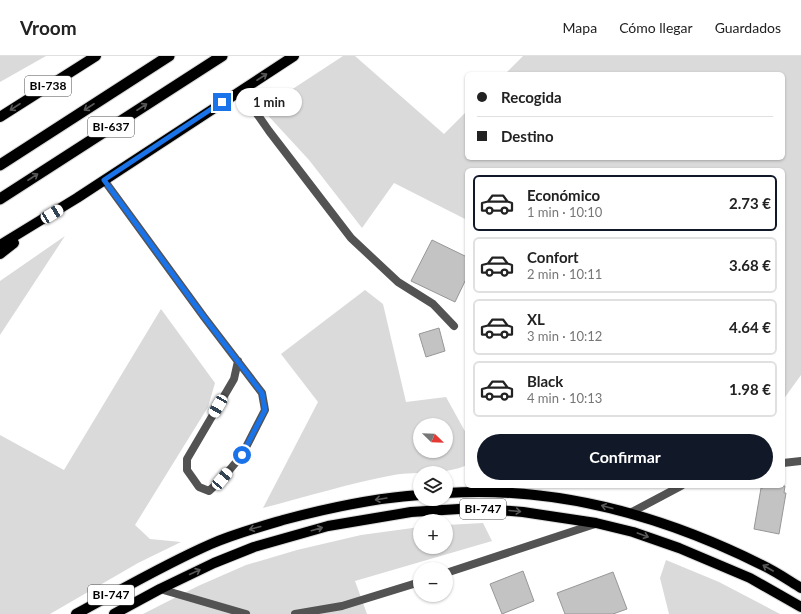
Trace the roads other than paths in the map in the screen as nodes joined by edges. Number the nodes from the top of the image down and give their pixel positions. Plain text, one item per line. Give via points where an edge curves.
1 (96, 56) edge
2 (169, 56) edge
3 (222, 56) edge
4 (294, 56) edge
5 (241, 90) junction
6 (0, 117) edge
7 (0, 165) edge
8 (104, 180) junction
9 (0, 198) edge
10 (77, 198) junction
11 (0, 245) edge
12 (0, 254) edge
13 (454, 326) dead end
14 (238, 361) junction
15 (801, 461) edge
16 (785, 463) edge
17 (677, 488) edge
18 (453, 493) edge
19 (413, 495) edge
20 (630, 513) junction
21 (596, 523) junction
22 (453, 571) edge
23 (413, 584) edge
24 (801, 588) edge
25 (160, 589) junction
26 (801, 607) edge
27 (76, 614) edge
28 (114, 614) edge
29 (246, 614) edge
30 (295, 614) edge

1 -> 6 main road, BI-738
2 -> 7 highway, BI-637
9 -> 3 highway, BI-637
5 -> 4 main road
5 - 8 main road
5 - 13 street via 351,238 398,282 433,304
8 - 10 main road
8 - 14 street
10 - 11 main road
10 - 12 main road
14 - 14 street via 262,393 265,410 242,455 209,491 199,487 187,470 188,459 234,379
15 - 16 street
17 - 20 street
20 -> 18 main road, BI-747 via 598,505 527,494
19 -> 27 main road, BI-747 via 331,507 244,531 146,576
24 -> 20 main road, BI-747 via 763,565 693,535
21 - 22 street
25 -> 21 main road, BI-747 via 254,547 328,526 411,512 475,508
21 -> 26 main road, BI-747 via 633,532 679,548 750,578
23 - 30 street via 342,606
25 - 28 main road, BI-747
25 - 29 street

